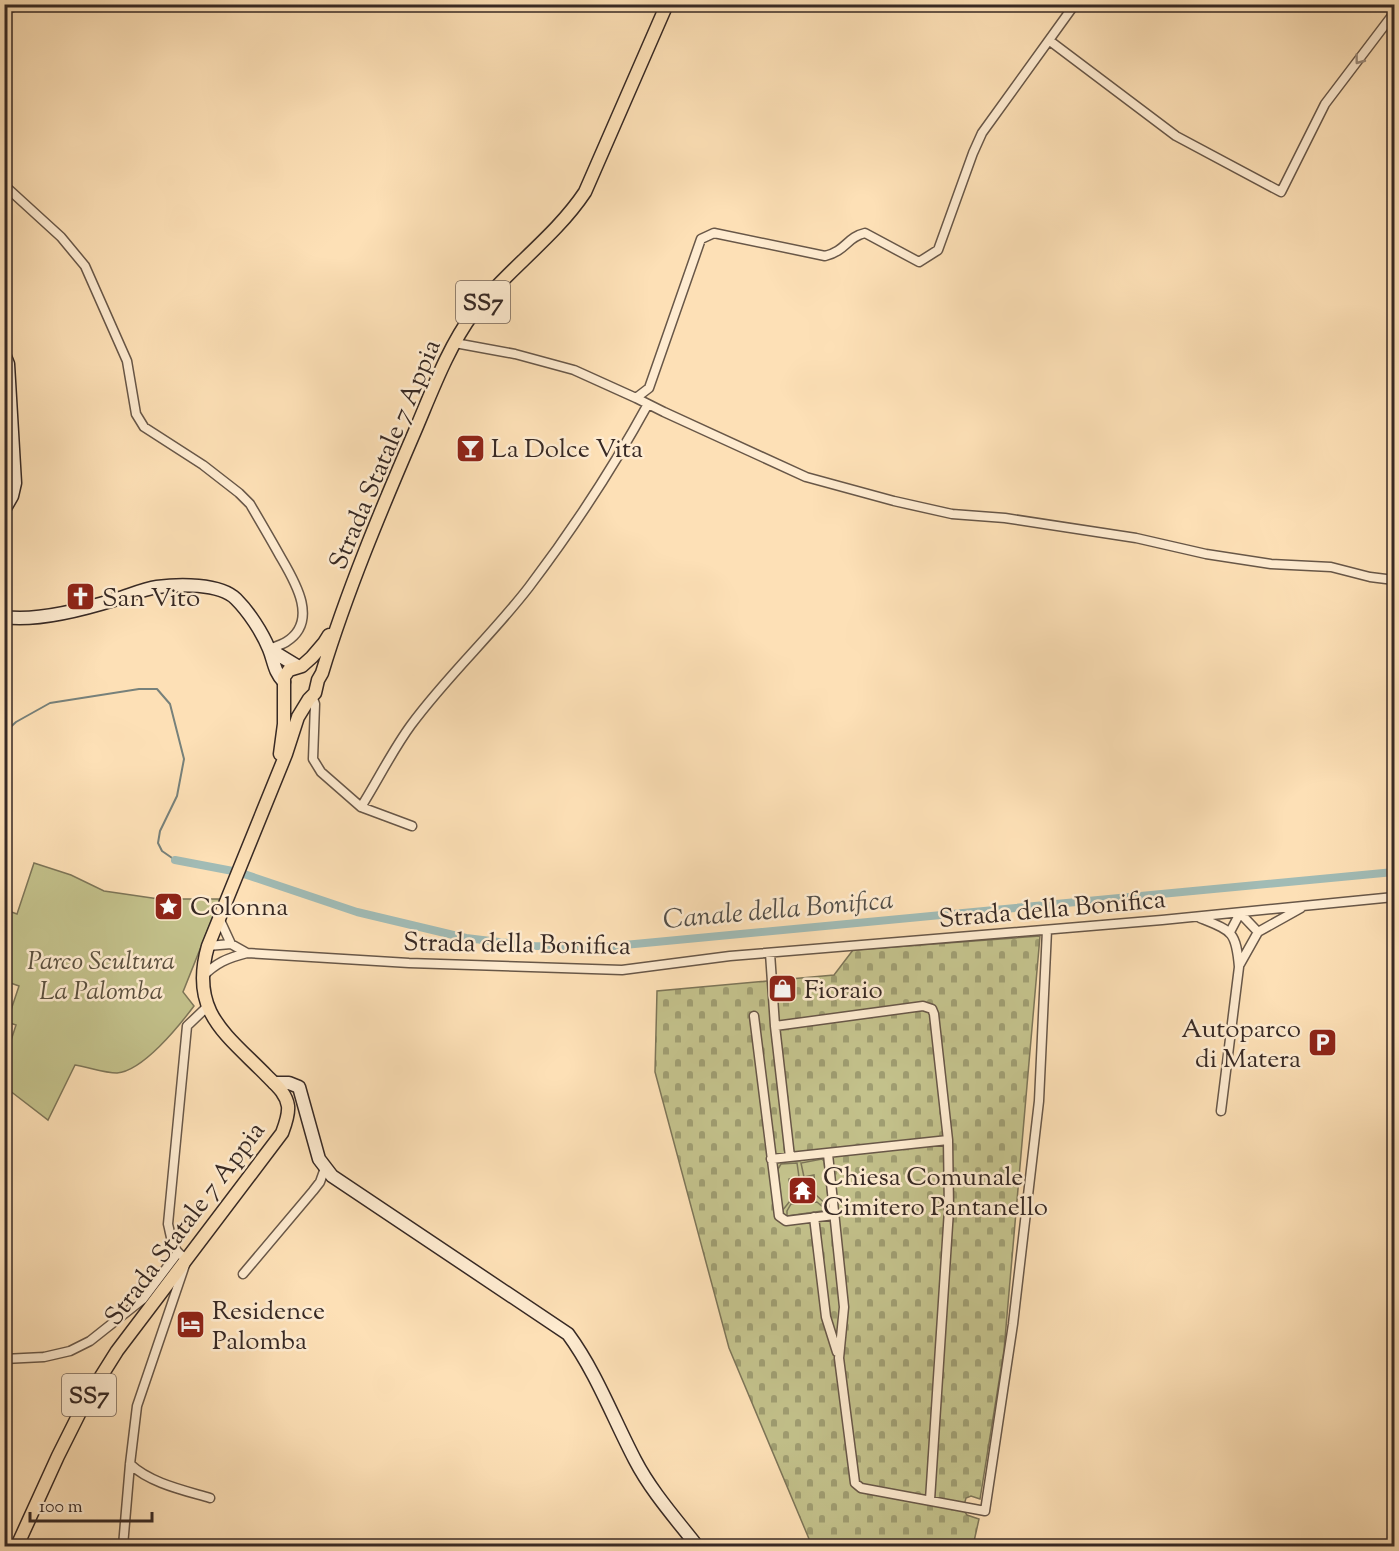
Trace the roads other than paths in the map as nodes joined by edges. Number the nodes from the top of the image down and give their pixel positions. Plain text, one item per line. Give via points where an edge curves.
1 (667, 4) edge
2 (1075, 4) edge
3 (1395, 13) edge
4 (1050, 41) junction
5 (4, 185) edge
6 (455, 344) junction
7 (4, 354) edge
8 (636, 398) junction
9 (648, 404) junction
10 (4, 510) edge
11 (1395, 580) edge
12 (4, 617) edge
13 (337, 624) junction
14 (269, 649) junction
15 (300, 666) junction
16 (318, 680) junction
17 (284, 686) junction
18 (310, 697) junction
19 (280, 768) junction
20 (361, 807) junction
21 (412, 826) dead end
22 (1395, 897) edge
23 (1304, 906) junction
24 (1240, 913) junction
25 (1197, 917) junction
26 (219, 918) junction
27 (1047, 930) junction
28 (1258, 932) junction
29 (1230, 933) junction
30 (231, 944) junction
31 (208, 946) junction
32 (247, 953) junction
33 (770, 953) junction
34 (225, 959) junction
35 (1239, 967) junction
36 (202, 978) junction
37 (208, 1006) junction
38 (754, 1016) dead end
39 (775, 1026) junction
40 (274, 1083) junction
41 (1221, 1111) dead end
42 (948, 1140) junction
43 (828, 1154) junction
44 (790, 1157) junction
45 (771, 1159) junction
46 (325, 1168) junction
47 (834, 1215) junction
48 (814, 1217) junction
49 (182, 1256) junction
50 (243, 1274) dead end
51 (839, 1358) junction
52 (4, 1359) edge
53 (130, 1464) junction
54 (210, 1498) dead end
55 (930, 1500) junction
56 (17, 1546) edge
57 (123, 1546) edge
58 (244, 1546) edge
59 (253, 1546) edge
60 (697, 1546) edge

1 - 6 main road, Strada Statale 7 Appia / SS7 via 585,192 572,212 479,306
2 - 4 street
3 -> 4 street via 1325,104 1281,192 1176,136
4 - 8 street via 982,133 938,250 919,262 865,232 856,235 842,250 825,256 714,233 701,240 649,388
5 - 14 street via 61,237 85,266 127,361 136,414 144,427 203,465 250,504 296,584 303,615 299,625 286,642
6 - 8 street via 515,354 573,370
6 - 13 main road, Strada Statale 7 Appia / SS7 via 392,484
7 - 10 main road via 8,364 15,483
8 - 9 street
9 - 11 street via 806,477 894,501 951,514 1005,518 1250,561 1331,567
9 - 20 street via 617,461 565,537 528,588 409,727
12 - 14 main road via 44,615 155,588 206,587 221,589 235,598
13 - 15 main road, Strada Statale 7 Appia / SS7
13 - 16 main road, Strada Statale 7 Appia / SS7
14 - 15 main road
14 - 17 main road
15 - 16 main road via 310,668
15 - 17 main road, Strada Statale 7 Appia / SS7 via 286,673
16 - 18 main road, Strada Statale 7 Appia / SS7
17 - 18 main road via 295,700
17 - 19 main road, Strada Statale 7 Appia / SS7
18 - 19 main road, Strada Statale 7 Appia / SS7 via 298,717
18 - 20 street via 315,704 313,759 321,772
19 - 26 main road, Strada Statale 7 Appia / SS7
20 - 21 street
22 - 23 street, Strada della Bonifica
23 - 24 street, Strada della Bonifica
23 - 28 street
24 - 25 street, Strada della Bonifica
24 - 28 street
24 - 29 street
25 - 27 street, Strada della Bonifica
25 - 29 street
26 - 30 street
26 - 31 main road, Strada Statale 7 Appia / SS7
27 - 33 street, Strada della Bonifica
27 - 55 street via 1039,1101 1013,1324 985,1510
28 - 35 street
29 - 35 street via 1237,944
30 - 31 street
30 - 32 street
31 - 34 street
31 - 36 main road, Strada Statale 7 Appia / SS7
32 - 33 street, Strada della Bonifica via 622,970
32 - 34 street
33 - 39 street
34 - 36 street via 214,964
35 - 41 street
36 - 37 main road, Strada Statale 7 Appia / SS7
37 - 40 main road, Strada Statale 7 Appia / SS7 via 216,1025
37 - 49 street via 187,1026 168,1224
38 - 45 street
39 - 42 street via 923,1006 932,1009
39 - 44 street
40 - 46 main road via 290,1083 299,1088
40 - 49 main road, Strada Statale 7 Appia / SS7 via 284,1094 288,1107 282,1133
42 - 43 street
42 - 55 street via 949,1210
43 - 44 street
43 - 47 street
44 - 45 street
45 - 48 street via 779,1216 786,1221
46 - 50 street via 320,1182
46 - 60 main road via 568,1334 636,1462
47 - 48 street
47 - 51 street via 844,1307
48 - 51 street via 826,1317
49 - 52 street via 143,1299 90,1341 70,1351
49 - 53 street via 137,1406
49 - 56 main road, Strada Statale 7 Appia / SS7 via 85,1402
51 - 55 street via 855,1483 861,1488
53 - 54 street via 159,1481
53 - 57 street
58 - 59 street

